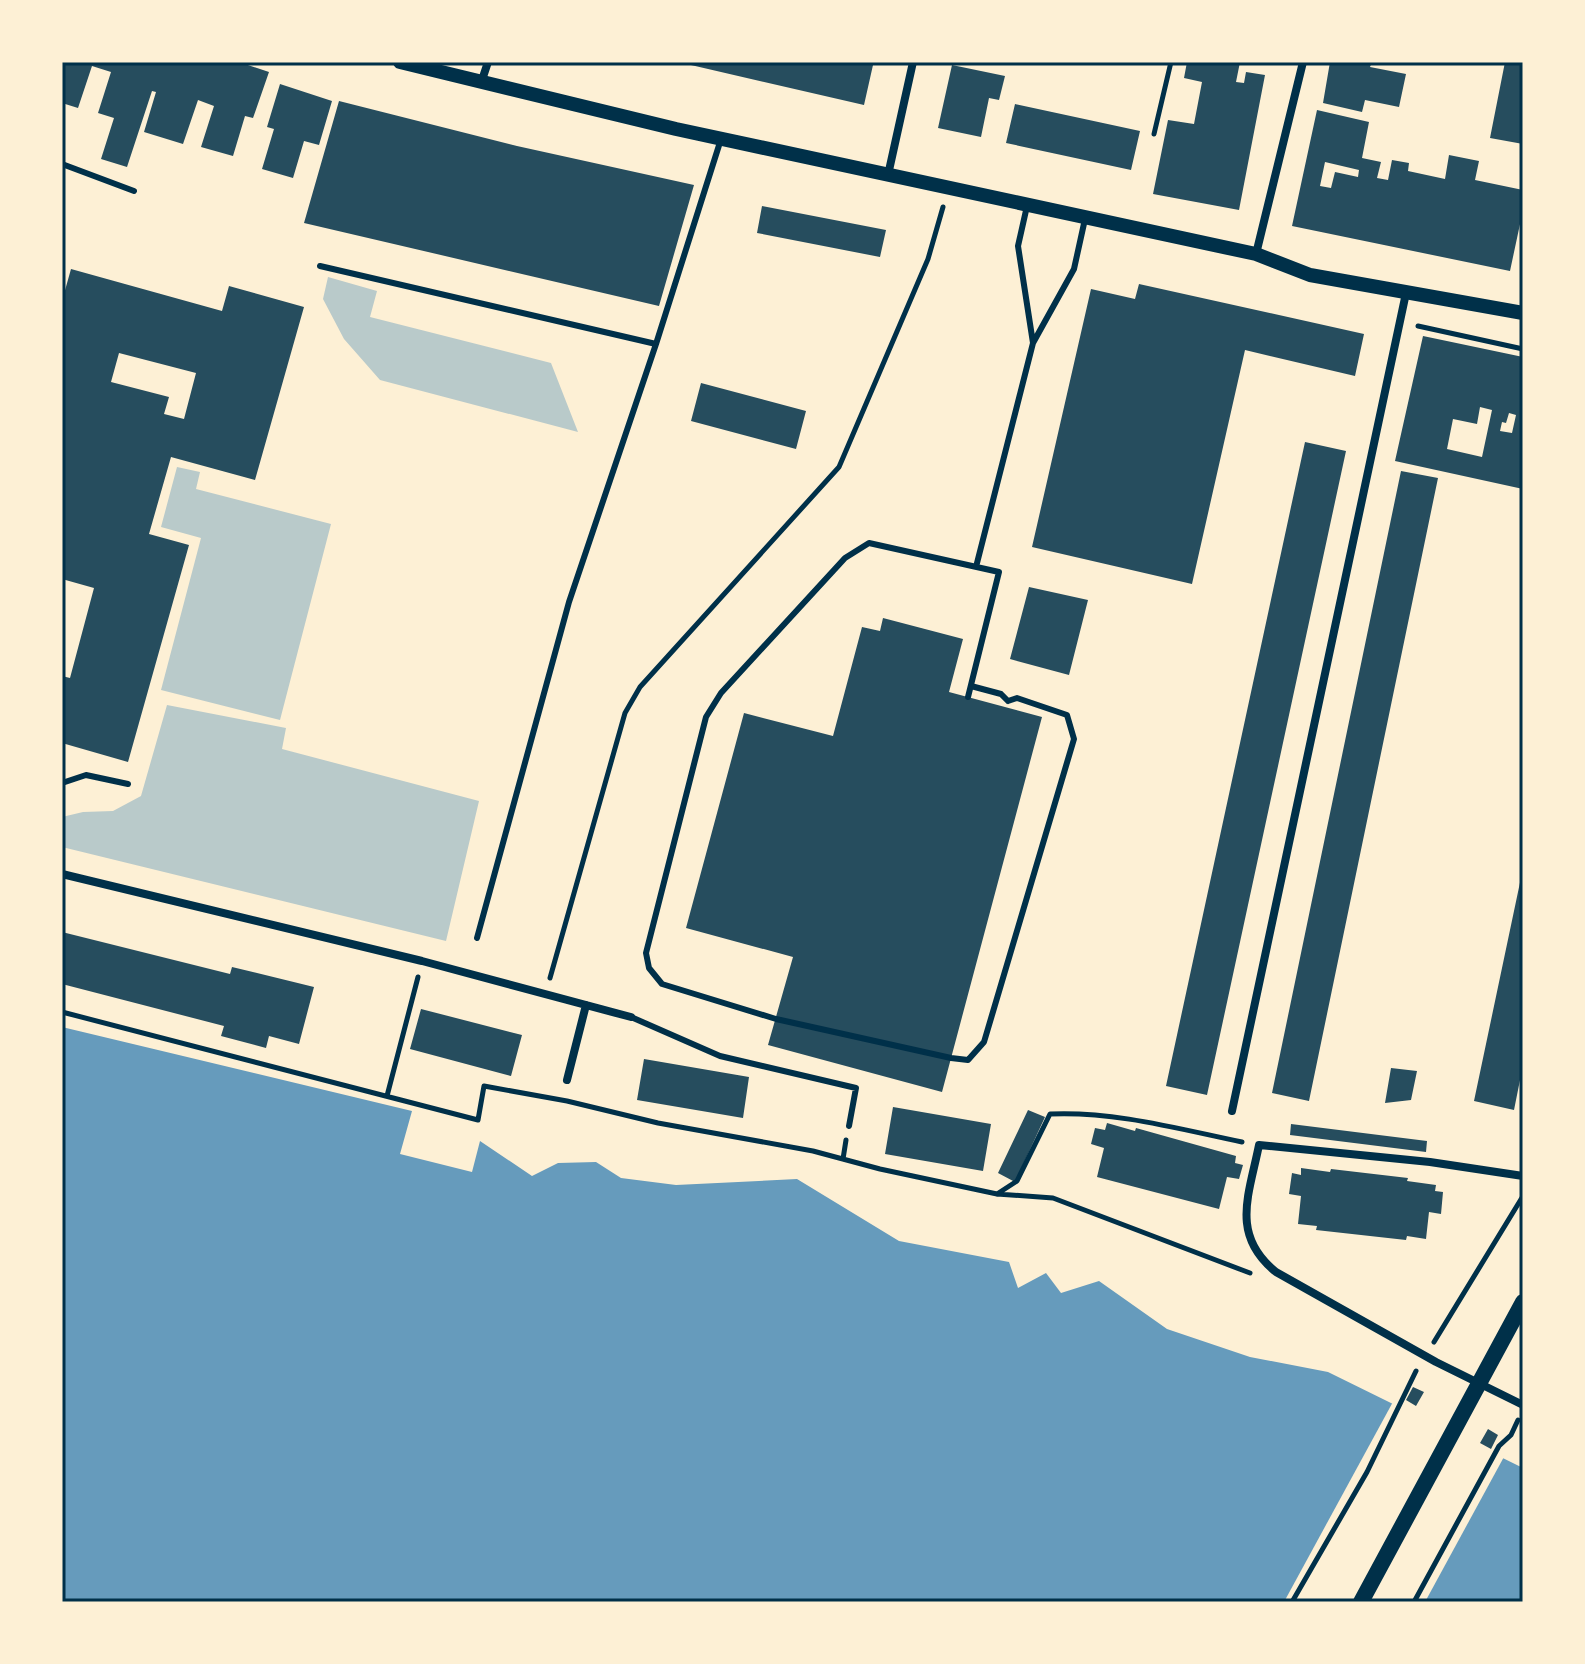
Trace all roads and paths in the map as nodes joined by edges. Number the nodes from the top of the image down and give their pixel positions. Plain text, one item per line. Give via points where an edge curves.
1 (400, 62) edge
2 (488, 62) edge
3 (913, 62) edge
4 (1171, 62) edge
5 (1303, 62) edge
6 (481, 83) junction
7 (1154, 134) dead end
8 (721, 139) junction
9 (62, 164) edge
10 (888, 176) junction
11 (948, 189) junction
12 (134, 191) dead end
13 (1027, 206) junction
14 (1085, 219) junction
15 (1256, 254) junction
16 (320, 266) dead end
17 (1406, 293) junction
18 (1523, 313) edge
19 (1401, 322) junction
20 (1033, 343) junction
21 (656, 344) junction
22 (1523, 349) edge
23 (976, 567) junction
24 (971, 686) junction
25 (968, 697) dead end
26 (62, 783) edge
27 (128, 784) dead end
28 (62, 874) edge
29 (477, 938) dead end
30 (422, 961) junction
31 (546, 994) junction
32 (586, 1005) junction
33 (62, 1012) edge
34 (631, 1017) joint
35 (567, 1080) dead end
36 (387, 1096) junction
37 (1232, 1111) dead end
38 (849, 1126) dead end
39 (1259, 1145) junction
40 (1523, 1176) edge
41 (997, 1194) junction
42 (1523, 1196) edge
43 (1276, 1272) junction
44 (1523, 1302) edge
45 (1429, 1350) dead end
46 (1421, 1363) dead end
47 (1523, 1406) edge
48 (1292, 1602) edge
49 (1361, 1602) edge
50 (1414, 1602) edge

1 - 6 street
2 - 6 street
3 - 10 street
4 - 7 path
5 - 15 street
6 - 8 street
8 - 10 street
8 - 21 lane
9 - 12 lane
10 - 11 street
11 - 13 street
11 - 31 path via 928,259 839,467 640,687 625,713
13 - 14 street
13 - 20 lane via 1018,246
14 - 15 street
14 - 20 lane via 1074,269
15 - 17 street via 1310,275
16 - 21 lane
17 - 18 street
17 - 19 street
19 - 22 path
19 - 37 street
20 - 23 lane
21 - 29 lane via 569,602
23 - 24 lane via 999,572
23 - 24 lane via 869,543 845,558 721,693 706,717 646,953 649,968 662,984 776,1019 968,1060 984,1042 1074,739 1067,715 1017,698 1006,704 1001,694
24 - 25 lane
26 - 27 lane via 86,775
28 - 30 street
30 - 31 street
30 - 36 path
31 - 32 street
32 - 34 street
32 - 35 street
33 - 36 path
34 - 38 lane via 720,1056 856,1088
36 - 41 path via 478,1120 484,1086 813,1151
39 - 40 street
39 - 41 path via 1123,1119 1050,1114 1017,1181
39 - 43 street via 1246,1225 1257,1254
41 - 43 path via 1053,1198 1261,1277
42 - 45 path
43 - 47 street
44 - 49 main road
46 - 48 path via 1367,1472
47 - 50 path

